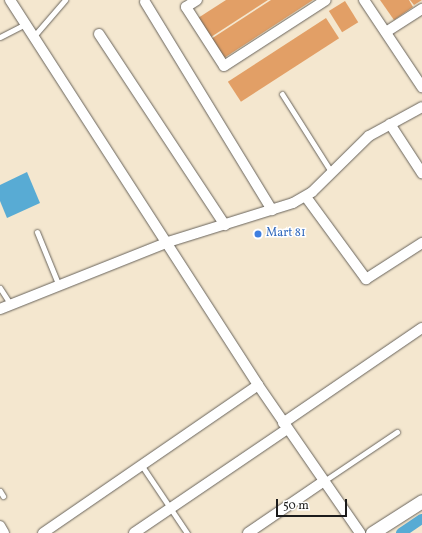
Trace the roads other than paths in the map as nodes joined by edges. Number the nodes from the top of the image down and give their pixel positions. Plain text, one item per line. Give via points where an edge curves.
1 (10, 0) edge
2 (65, 0) edge
3 (197, 0) edge
4 (326, 0) edge
5 (364, 0) edge
6 (145, 2) dead end
7 (422, 9) edge
8 (26, 24) junction
9 (386, 32) junction
10 (99, 34) dead end
11 (34, 36) junction
12 (0, 37) edge
13 (422, 87) edge
14 (282, 94) dead end
15 (422, 107) edge
16 (390, 124) junction
17 (422, 173) edge
18 (333, 174) junction
19 (306, 197) junction
20 (272, 210) junction
21 (225, 225) junction
22 (37, 232) dead end
23 (168, 242) junction
24 (422, 242) edge
25 (59, 287) junction
26 (0, 288) edge
27 (11, 305) junction
28 (0, 309) edge
29 (422, 328) edge
30 (258, 385) junction
31 (285, 426) junction
32 (397, 432) dead end
33 (142, 466) junction
34 (324, 481) junction
35 (422, 500) edge
36 (171, 508) junction
37 (0, 526) edge
38 (4, 533) edge
39 (43, 533) edge
40 (134, 533) edge
41 (186, 533) edge
42 (248, 533) edge
43 (360, 533) edge
44 (372, 533) edge

1 - 8 street
2 - 11 lane
3 - 4 street via 186,7 224,66
5 - 9 street
6 - 20 street
7 - 9 street
8 - 11 street
8 - 12 lane
9 - 13 street
10 - 21 street
11 - 23 street
14 - 18 lane
15 - 16 street
16 - 17 street
16 - 18 street via 369,136
18 - 19 street
19 - 20 street
19 - 24 street via 366,279
20 - 21 street
21 - 23 street
22 - 25 lane
23 - 25 street
23 - 30 street
25 - 27 street
26 - 27 lane
27 - 28 street
29 - 31 street
30 - 31 street
30 - 33 street
31 - 34 street
31 - 36 street
32 - 34 lane
33 - 36 lane
33 - 39 street
34 - 42 street
34 - 43 street
35 - 44 street
36 - 40 street
36 - 41 lane
37 - 38 street

